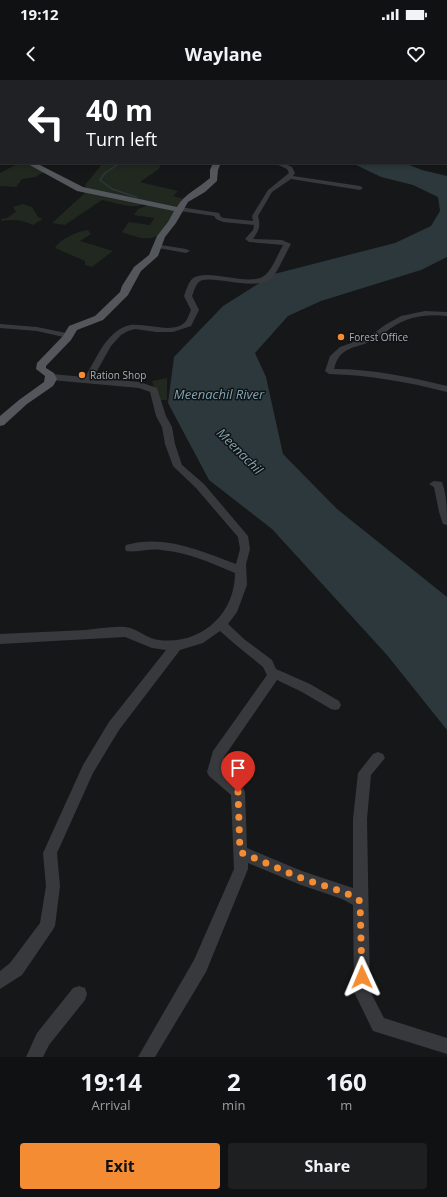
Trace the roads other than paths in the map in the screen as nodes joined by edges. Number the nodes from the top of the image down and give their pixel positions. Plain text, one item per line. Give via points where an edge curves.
1 (32, 164) edge
2 (217, 164) edge
3 (279, 164) edge
4 (290, 176) junction
5 (360, 188) dead end
6 (180, 209) junction
7 (257, 223) junction
8 (158, 246) junction
9 (186, 251) dead end
10 (447, 314) edge
11 (0, 326) edge
12 (68, 336) junction
13 (51, 377) junction
14 (87, 380) junction
15 (447, 389) edge
16 (0, 422) edge
17 (434, 484) dead end
18 (447, 521) edge
19 (130, 548) dead end
20 (241, 571) junction
21 (221, 624) junction
22 (0, 639) edge
23 (176, 646) junction
24 (271, 672) junction
25 (335, 705) dead end
26 (378, 758) dead end
27 (240, 852) junction
28 (360, 901) junction
29 (0, 981) edge
30 (79, 994) dead end
31 (447, 1046) edge
32 (34, 1057) edge
33 (146, 1057) edge

1 - 6 main road via 80,189
2 - 6 main road via 214,179 185,200
3 - 4 street via 290,168
4 - 5 street
4 - 7 street via 268,193 254,216
6 - 7 street via 217,214 218,218 223,220
6 - 8 main road via 161,236
7 - 14 street via 256,230 249,239 251,241 286,244 270,277 249,282 201,278 195,281 188,296 195,310 188,323 180,328 125,328 106,347
8 - 9 street
8 - 12 main road via 153,256 137,269 125,293 99,318 74,328
10 - 15 street via 412,314 391,324 372,338 343,347 334,355 329,371 388,375
11 - 12 street via 37,329
12 - 13 main road via 41,365 41,369
13 - 14 street
13 - 16 main road via 49,384
14 - 20 street via 140,385 154,390 178,466 221,509 243,536 245,549
17 - 18 street via 438,484 440,488 443,512
19 - 20 street via 141,545 169,546 193,552
20 - 21 street via 241,585 231,612
21 - 23 street via 199,640
21 - 24 street via 268,664
22 - 23 street via 126,632 156,645
23 - 29 street via 114,726 88,768 50,853 53,886 47,926 16,969
24 - 25 street
24 - 27 street via 273,676 260,697 218,755 214,772 238,792
26 - 28 street via 365,774 360,819
27 - 28 street via 301,878 346,893
27 - 33 street via 241,869 200,966
28 - 31 street via 362,992 379,1025
30 - 32 street via 43,1039

